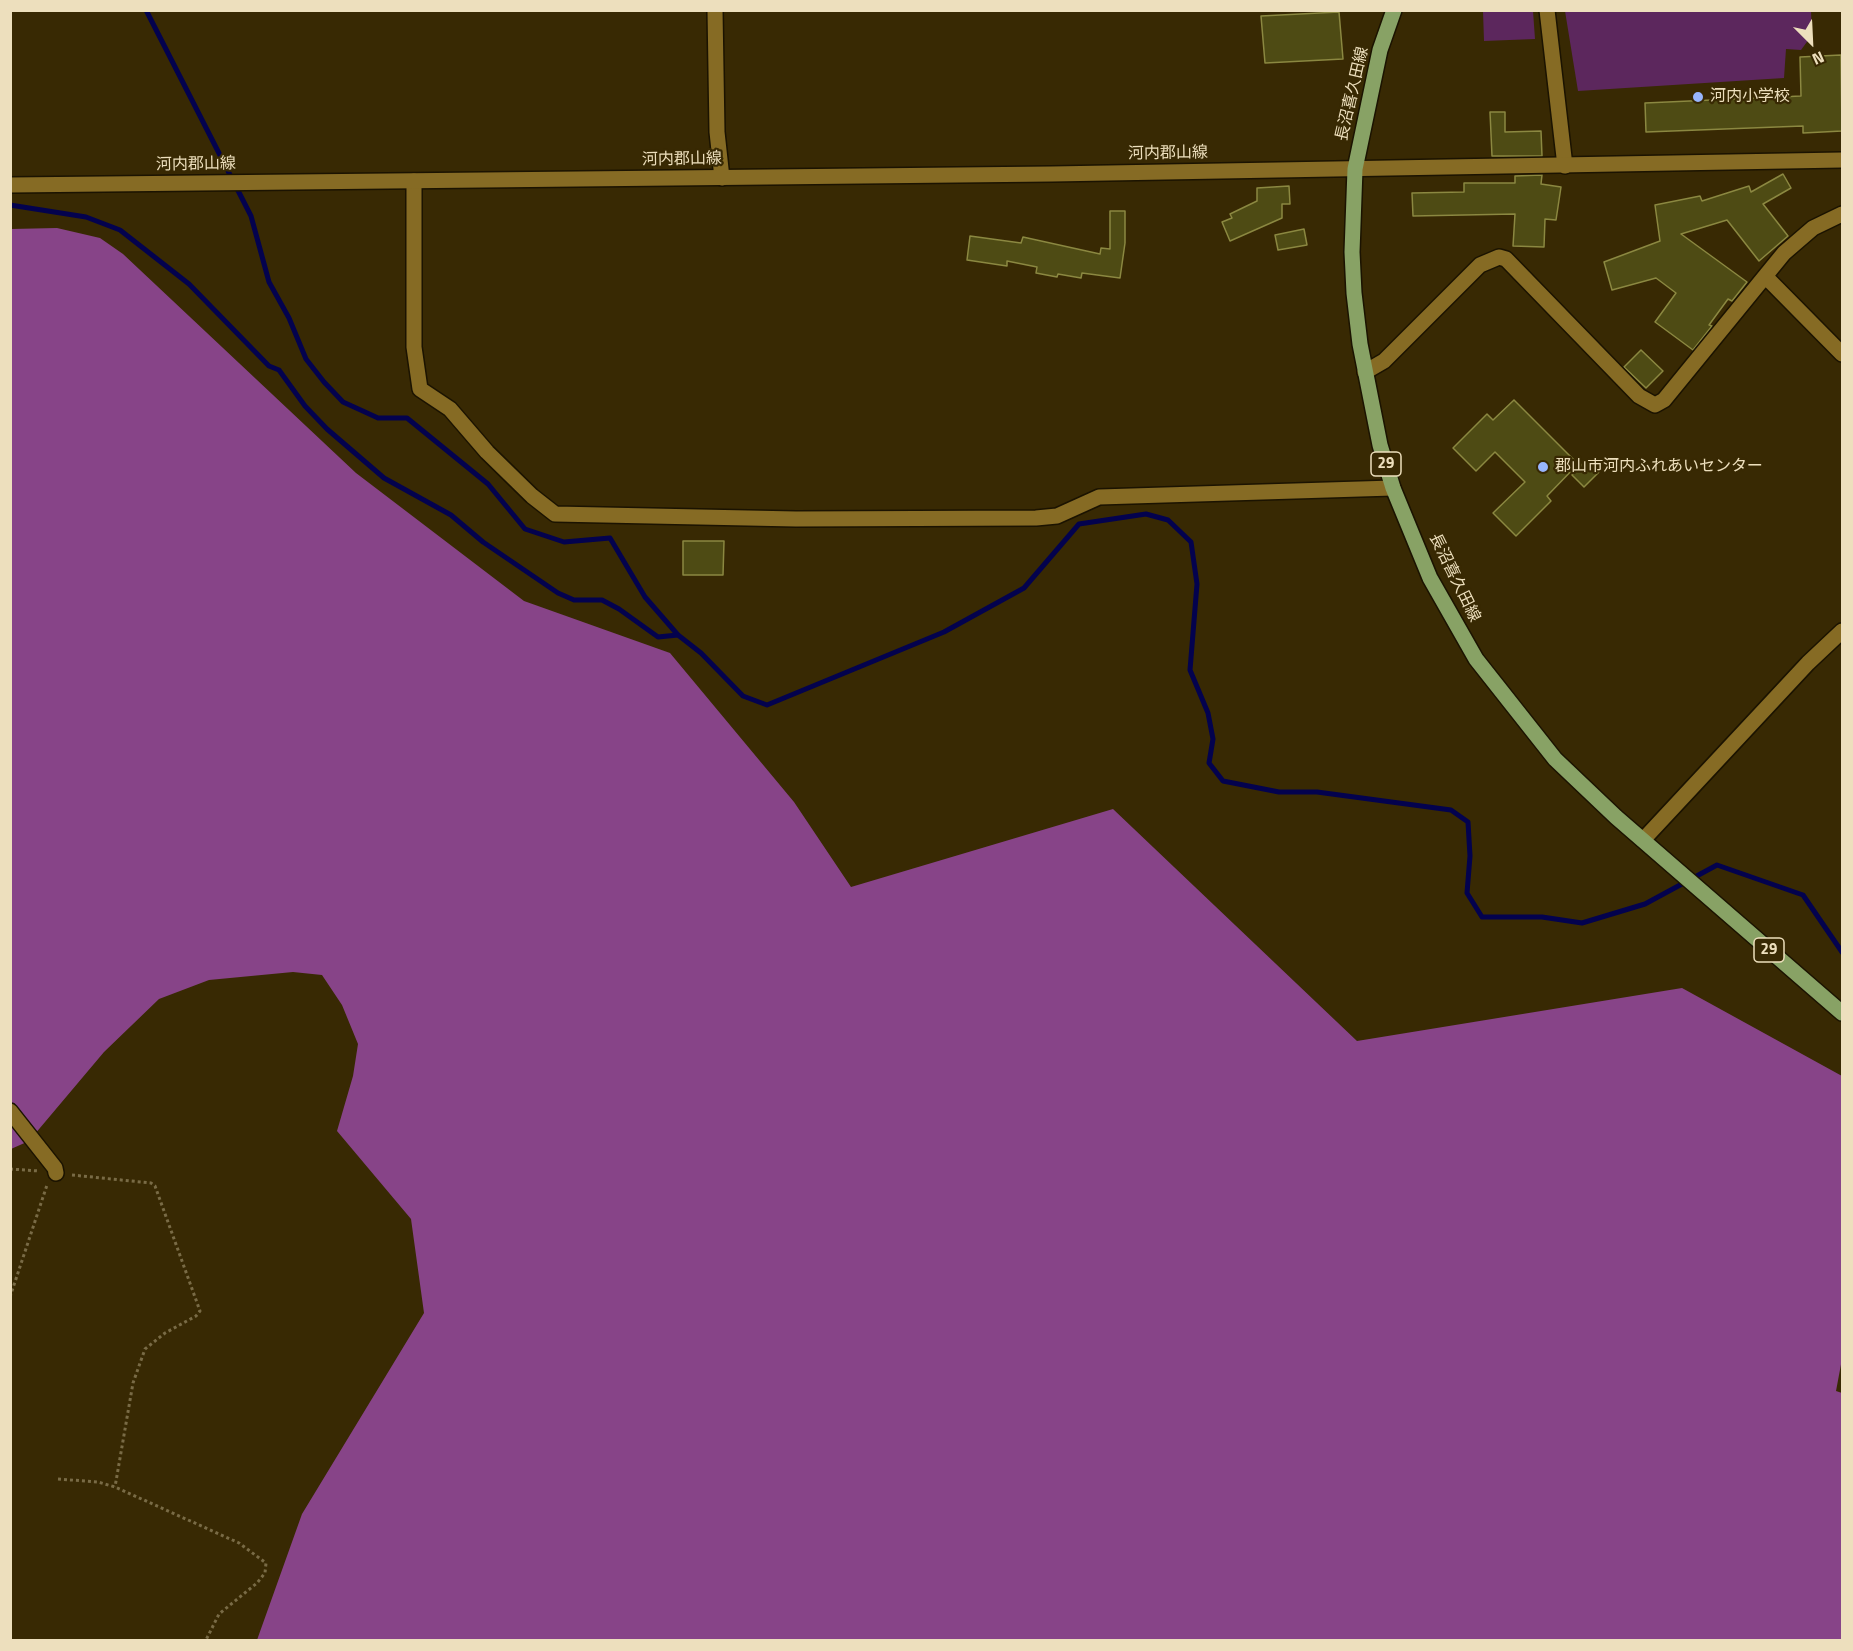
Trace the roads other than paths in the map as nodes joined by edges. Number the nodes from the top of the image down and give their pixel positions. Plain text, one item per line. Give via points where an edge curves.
1 (715, 10) edge
2 (1394, 10) edge
3 (1547, 10) edge
4 (1842, 160) edge
5 (1565, 166) junction
6 (1355, 169) junction
7 (722, 178) junction
8 (414, 182) junction
9 (10, 184) edge
10 (1842, 214) edge
11 (1766, 277) junction
12 (1842, 354) edge
13 (1365, 372) junction
14 (1393, 488) junction
15 (1842, 631) edge
16 (1643, 840) junction
17 (1842, 1013) edge
18 (10, 1111) edge
19 (53, 1173) road end

1 - 7 street via 717,132
2 - 6 main road, 長沼喜久田線 / 29 via 1380,50
3 - 5 street
4 - 5 street, 河内郡山線
5 - 6 street, 河内郡山線
6 - 7 street, 河内郡山線
6 - 13 main road, 長沼喜久田線 / 29 via 1354,293
7 - 8 street, 河内郡山線
8 - 9 street, 河内郡山線
8 - 14 street via 414,347 420,389 450,409 487,452 555,514 1036,518 1057,516 1100,497
10 - 11 street via 1800,238
11 - 12 street
11 - 13 street via 1664,400 1655,405 1639,396 1499,257 1480,265 1384,362
13 - 14 main road, 長沼喜久田線 / 29
14 - 16 main road, 長沼喜久田線 / 29 via 1430,578 1476,659 1555,759
15 - 16 street
16 - 17 main road, 長沼喜久田線 / 29
18 - 19 street via 55,1168

